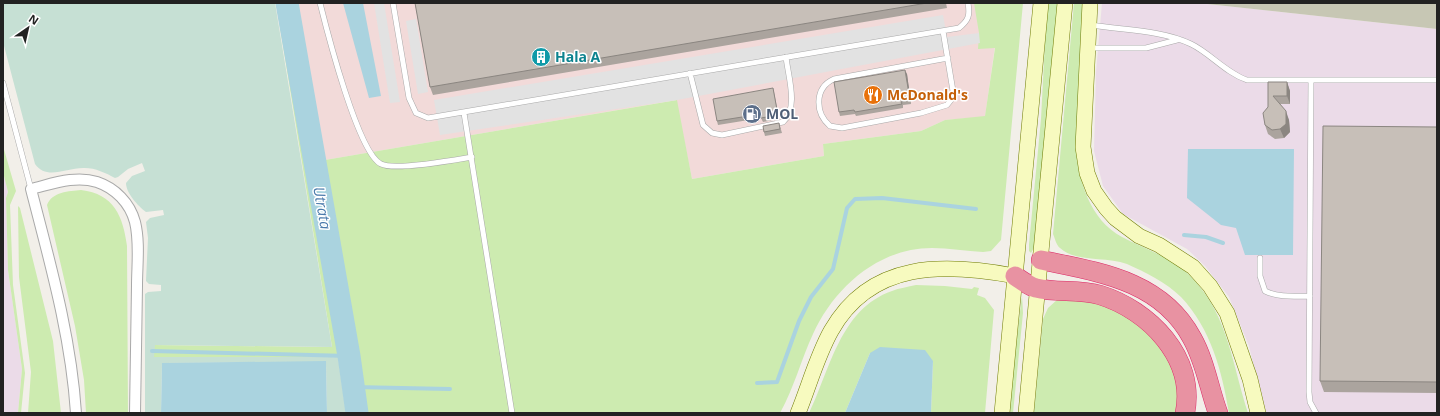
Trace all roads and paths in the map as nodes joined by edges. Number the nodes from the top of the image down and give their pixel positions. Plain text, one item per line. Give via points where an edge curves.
1 (320, 3) edge
2 (393, 3) edge
3 (968, 3) edge
4 (1041, 3) edge
5 (1065, 3) edge
6 (1090, 3) edge
7 (1089, 25) junction
8 (943, 31) junction
9 (1178, 39) junction
10 (1088, 48) junction
11 (786, 57) junction
12 (948, 58) junction
13 (690, 73) junction
14 (1311, 80) junction
15 (1437, 80) edge
16 (3, 83) edge
17 (464, 113) junction
18 (472, 158) junction
19 (31, 189) junction
20 (1260, 258) dead end
21 (1040, 260) junction
22 (1015, 276) junction
23 (1036, 288) junction
24 (1310, 296) junction
25 (76, 413) edge
26 (136, 413) edge
27 (512, 413) edge
28 (798, 413) edge
29 (1002, 413) edge
30 (1026, 413) edge
31 (1185, 413) edge
32 (1218, 413) edge
33 (1258, 413) edge
34 (1316, 413) edge

1 - 18 lane via 336,66 372,156 381,164 412,166
2 - 17 lane via 409,98 416,113 428,118
3 - 8 lane via 970,15 966,22 959,28
4 - 22 street
5 - 21 street
6 - 7 street
7 - 9 lane
7 - 10 street
8 - 11 lane
8 - 12 lane
9 - 10 lane via 1146,48
9 - 14 lane via 1192,44 1247,80
10 - 33 street via 1083,147 1087,173 1094,191 1115,218 1139,236 1188,263 1210,286 1228,313 1250,379
11 - 13 lane
11 - 13 lane via 791,98 788,118 783,122 722,135 712,133 703,126
12 - 12 lane via 834,79 825,83 819,94 822,117 830,126 842,128 944,107 953,94
13 - 17 lane
14 - 15 lane
14 - 24 lane
16 - 19 lane
17 - 18 lane
18 - 27 lane
19 - 25 street via 66,326
19 - 26 street via 73,179 96,182 115,192 130,210 137,237
20 - 24 lane via 1260,276 1265,291 1280,296
21 - 22 street
21 - 23 street
21 - 32 highway via 1106,273 1122,279 1138,286 1170,309 1192,338 1206,372
22 - 23 highway
22 - 28 street via 974,270 929,269 880,281 852,304 836,324 821,354
22 - 29 street
23 - 30 street
23 - 31 highway via 1100,295 1125,306 1152,323 1179,362 1185,388
24 - 34 lane via 1309,392 1310,402

